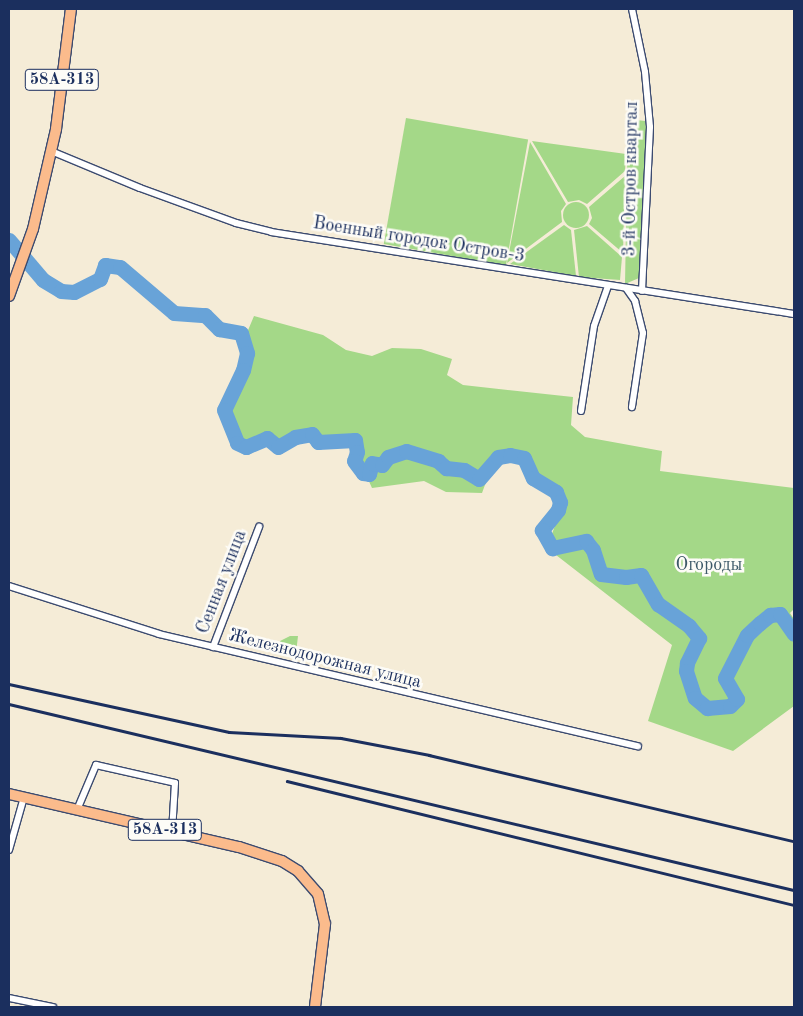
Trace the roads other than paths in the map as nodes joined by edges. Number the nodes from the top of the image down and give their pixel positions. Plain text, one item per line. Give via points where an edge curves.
1 (71, 9) edge
2 (632, 9) edge
3 (51, 151) junction
4 (608, 286) junction
5 (626, 288) junction
6 (642, 291) junction
7 (9, 296) edge
8 (794, 314) edge
9 (632, 407) dead end
10 (581, 411) dead end
11 (259, 527) dead end
12 (9, 586) edge
13 (213, 647) junction
14 (638, 746) dead end
15 (9, 794) edge
16 (24, 797) junction
17 (77, 810) junction
18 (172, 832) junction
19 (9, 850) edge
20 (9, 998) edge
21 (53, 1007) edge
22 (315, 1007) edge

1 - 3 main road, 58А-313
2 - 6 street, 3-й Остров квартал via 645,72 650,127
3 - 4 street, Военный городок Остров-3 via 140,188 236,223 271,232
3 - 7 main road, 58А-313 via 33,229
4 - 5 street, Военный городок Остров-3
4 - 10 street via 606,298 598,307
5 - 6 street, Военный городок Остров-3
5 - 9 street via 635,301 643,333
6 - 8 street, Военный городок Остров-3
11 - 13 street, Сенная улица
12 - 13 street, Железнодорожная улица via 159,634
13 - 14 street, Железнодорожная улица
15 - 16 main road, 58А-313
16 - 17 main road, 58А-313
16 - 19 street
17 - 18 main road, 58А-313
17 - 18 street via 96,765 175,783
18 - 22 main road, 58А-313 via 240,847 282,861 312,885 318,894 325,924
20 - 21 street

